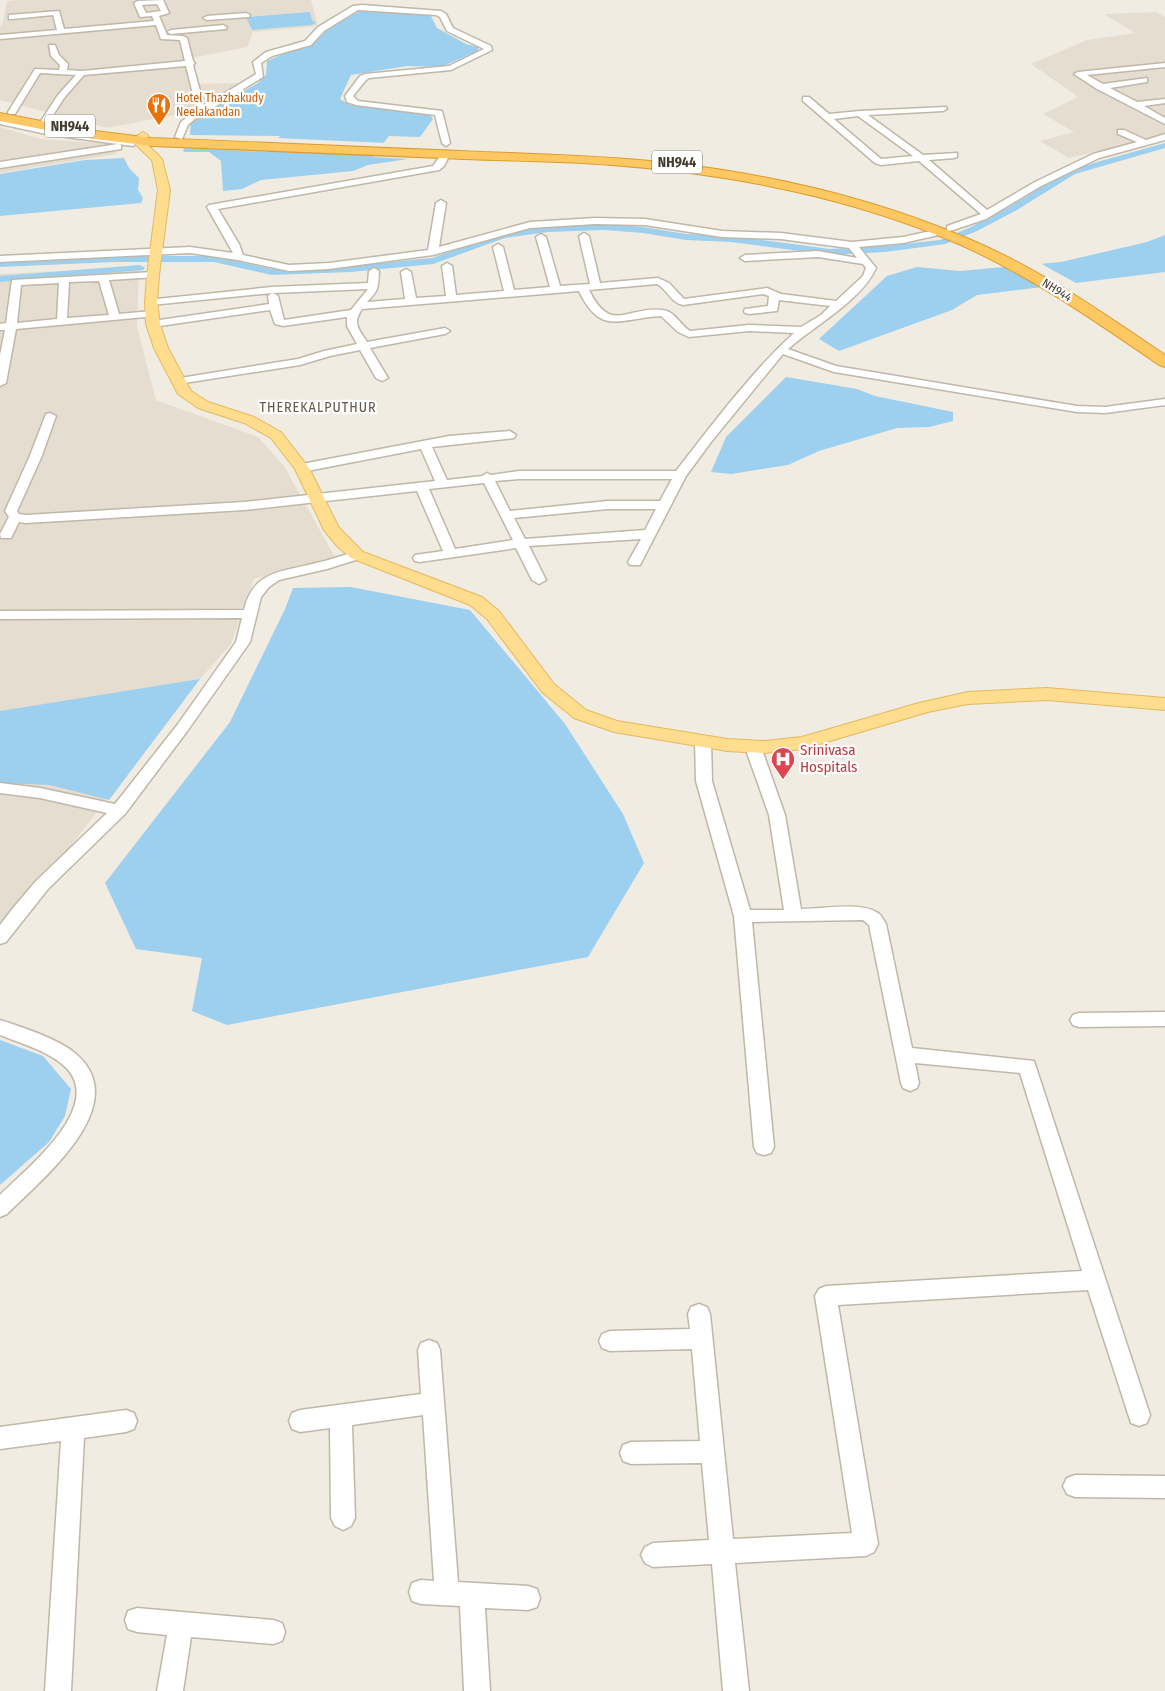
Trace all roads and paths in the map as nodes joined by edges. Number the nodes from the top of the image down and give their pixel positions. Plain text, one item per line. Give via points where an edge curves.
1 (155, 14) dead end
2 (246, 15) dead end
3 (12, 17) dead end
4 (159, 23) junction
5 (223, 27) dead end
6 (208, 28) junction
7 (61, 31) junction
8 (161, 33) junction
9 (0, 38) edge
10 (52, 47) dead end
11 (191, 63) junction
12 (1165, 65) edge
13 (63, 71) junction
14 (82, 73) junction
15 (1144, 80) dead end
16 (1100, 87) junction
17 (806, 99) dead end
18 (1165, 101) edge
19 (1136, 106) junction
20 (943, 109) dead end
21 (4, 112) edge
22 (201, 112) junction
23 (860, 113) junction
24 (828, 117) junction
25 (0, 121) edge
26 (45, 121) junction
27 (1165, 121) edge
28 (1121, 132) dead end
29 (1165, 136) edge
30 (178, 137) junction
31 (141, 140) junction
32 (1144, 142) junction
33 (271, 144) junction
34 (387, 149) junction
35 (446, 149) junction
36 (954, 154) dead end
37 (921, 158) junction
38 (0, 165) edge
39 (441, 203) dead end
40 (987, 214) junction
41 (954, 233) junction
42 (541, 236) dead end
43 (584, 236) dead end
44 (498, 247) dead end
45 (434, 252) junction
46 (859, 253) junction
47 (239, 257) junction
48 (744, 258) dead end
49 (0, 259) edge
50 (155, 263) junction
51 (447, 266) dead end
52 (374, 271) dead end
53 (406, 272) dead end
54 (104, 277) junction
55 (64, 280) junction
56 (374, 286) junction
57 (596, 287) junction
58 (555, 288) junction
59 (583, 288) junction
60 (272, 290) junction
61 (508, 292) junction
62 (774, 297) junction
63 (452, 298) junction
64 (411, 302) junction
65 (837, 304) junction
66 (1086, 304) junction
67 (274, 306) junction
68 (357, 309) junction
69 (749, 311) dead end
70 (1112, 313) junction
71 (152, 314) junction
72 (115, 317) junction
73 (62, 322) junction
74 (5, 327) edge
75 (803, 330) junction
76 (445, 331) dead end
77 (1152, 335) dead end
78 (362, 346) junction
79 (1165, 348) edge
80 (781, 350) junction
81 (1165, 362) edge
82 (382, 378) dead end
83 (1165, 380) edge
84 (178, 381) junction
85 (0, 382) edge
86 (1165, 402) edge
87 (50, 416) dead end
88 (510, 435) dead end
89 (426, 444) junction
90 (302, 468) junction
91 (680, 475) junction
92 (487, 477) junction
93 (443, 485) junction
94 (421, 486) junction
95 (317, 498) junction
96 (665, 505) junction
97 (507, 515) junction
98 (14, 517) junction
99 (650, 534) junction
100 (6, 535) dead end
101 (522, 543) junction
102 (450, 553) junction
103 (357, 555) junction
104 (420, 558) dead end
105 (635, 562) dead end
106 (539, 580) dead end
107 (251, 614) junction
108 (0, 615) edge
109 (1165, 704) edge
110 (703, 741) junction
111 (752, 747) junction
112 (0, 788) edge
113 (119, 810) junction
114 (743, 916) junction
115 (794, 916) junction
116 (0, 938) edge
117 (1165, 1018) edge
118 (1079, 1020) dead end
119 (0, 1027) edge
120 (904, 1055) junction
121 (910, 1083) dead end
122 (764, 1147) dead end
123 (0, 1208) edge
124 (1096, 1280) junction
125 (699, 1314) dead end
126 (701, 1339) junction
127 (610, 1341) dead end
128 (429, 1350) dead end
129 (433, 1402) junction
130 (341, 1415) junction
131 (1139, 1415) dead end
132 (126, 1421) dead end
133 (300, 1421) dead end
134 (73, 1428) junction
135 (0, 1438) edge
136 (713, 1452) junction
137 (631, 1453) dead end
138 (1075, 1486) dead end
139 (1165, 1487) edge
140 (343, 1518) dead end
141 (722, 1552) junction
142 (653, 1555) dead end
143 (421, 1592) dead end
144 (447, 1593) junction
145 (472, 1595) junction
146 (528, 1598) dead end
147 (137, 1620) dead end
148 (181, 1624) junction
149 (273, 1632) dead end
150 (58, 1691) edge
151 (170, 1691) edge
152 (477, 1691) edge
153 (736, 1691) edge

1 - 4 street
2 - 6 street via 205,18
3 - 7 street via 56,14
4 - 7 street
4 - 8 street
5 - 6 street
6 - 8 street
7 - 9 street via 10,41
8 - 11 street via 166,38 183,38
10 - 13 street via 55,56 64,64
11 - 14 street
11 - 22 street
12 - 16 street via 1078,74
13 - 14 street
13 - 21 street via 38,71
14 - 26 street via 61,96
15 - 16 street
16 - 19 street
17 - 24 street
18 - 19 street
19 - 27 street
20 - 23 street
21 - 26 highway, NH944
21 - 31 highway, NH944 via 87,134
22 - 30 street via 184,124
22 - 35 street via 260,75 258,62 269,54 308,43 321,28 356,8 438,13 450,29 488,50 451,68 368,76 349,96 356,103 439,113
23 - 24 street
23 - 37 street
24 - 37 street via 878,161
25 - 31 street via 60,133
26 - 31 highway, NH944
28 - 32 street
29 - 32 street
30 - 31 highway, NH944 / NH944
30 - 33 highway, NH944 / NH944
31 - 33 highway, NH944 / NH944
31 - 38 street
31 - 50 main road via 157,159 164,190
32 - 40 street via 1096,156 1038,184
33 - 34 highway, NH944 / NH944
34 - 35 highway, NH944 / NH944
34 - 41 highway, NH944 / NH944 via 602,155 704,165 827,189 885,205
35 - 41 highway, NH944 / NH944 via 716,173 770,182 846,201
35 - 47 street via 442,164 436,168 212,207
36 - 37 street
37 - 40 street
39 - 45 street
40 - 41 street
41 - 46 street via 903,240
41 - 66 highway, NH944 / NH944 via 1019,262
42 - 58 street
43 - 57 street
44 - 61 street
45 - 46 street via 530,225 595,221 645,222 722,234 781,236
45 - 47 street via 289,268
46 - 48 street
46 - 65 street via 871,268 867,277
47 - 50 street via 190,250
49 - 50 street
50 - 54 street
50 - 71 main road
51 - 63 street
52 - 56 street
53 - 64 street
54 - 55 street
54 - 72 street
55 - 73 street
55 - 74 street via 16,282
56 - 60 street
56 - 68 street
57 - 59 street
57 - 62 street via 658,280 668,284 675,298 682,302 763,291
58 - 59 street
58 - 61 street
59 - 75 street via 603,317 668,314 682,331 689,334 749,328
60 - 67 street
60 - 71 street
61 - 63 street
62 - 65 street
62 - 69 street via 773,309
63 - 64 street
64 - 68 street
65 - 75 street via 825,317
66 - 70 highway, NH944 / NH944
66 - 81 highway, NH944 / NH944
66 - 83 highway via 1118,339
67 - 68 street via 280,322 284,323
67 - 71 street
68 - 78 street via 351,320
70 - 77 highway
70 - 79 highway, NH944 / NH944
71 - 72 street
71 - 84 main road via 161,348
72 - 73 street
73 - 74 street
74 - 85 street
75 - 80 street
76 - 78 street
78 - 82 street
78 - 84 street via 300,362
80 - 86 street via 834,369 1059,407 1105,410
80 - 91 street
84 - 90 main road via 185,394 203,405 249,420 276,435
87 - 98 street via 12,511
88 - 89 street
89 - 90 street
89 - 93 street
90 - 95 main road
91 - 92 street
91 - 96 street
92 - 93 street
92 - 97 street
93 - 94 street
94 - 95 street
94 - 102 street
95 - 98 street via 244,506 26,519
95 - 103 main road via 332,530
96 - 97 street via 608,505
96 - 99 street
97 - 101 street
98 - 100 street
99 - 101 street
99 - 105 street
101 - 102 street
101 - 106 street
102 - 104 street
103 - 107 street via 274,577 254,596
103 - 110 main road via 476,601 493,615 548,688 580,714 614,726
107 - 108 street via 197,611
107 - 113 street via 243,642
109 - 111 main road via 1047,694 968,698 925,707 803,743
110 - 111 main road
110 - 114 street via 704,781
111 - 115 street via 777,815
112 - 113 street
113 - 116 street via 42,885
114 - 115 street
114 - 122 street
115 - 120 street via 860,913 875,920
117 - 118 street
119 - 123 street via 64,1056 84,1079 86,1092 83,1113 64,1142
120 - 121 street
120 - 124 street via 1027,1066
124 - 131 street
124 - 141 street via 826,1296 866,1544
125 - 126 street
126 - 127 street
126 - 136 street
128 - 129 street
129 - 130 street
129 - 144 street
130 - 133 street
130 - 140 street
132 - 134 street
134 - 135 street
134 - 150 street
136 - 137 street
136 - 141 street
138 - 139 street
141 - 142 street
141 - 153 street
143 - 144 street
144 - 145 street
145 - 146 street
145 - 152 street
147 - 148 street
148 - 149 street
148 - 151 street

